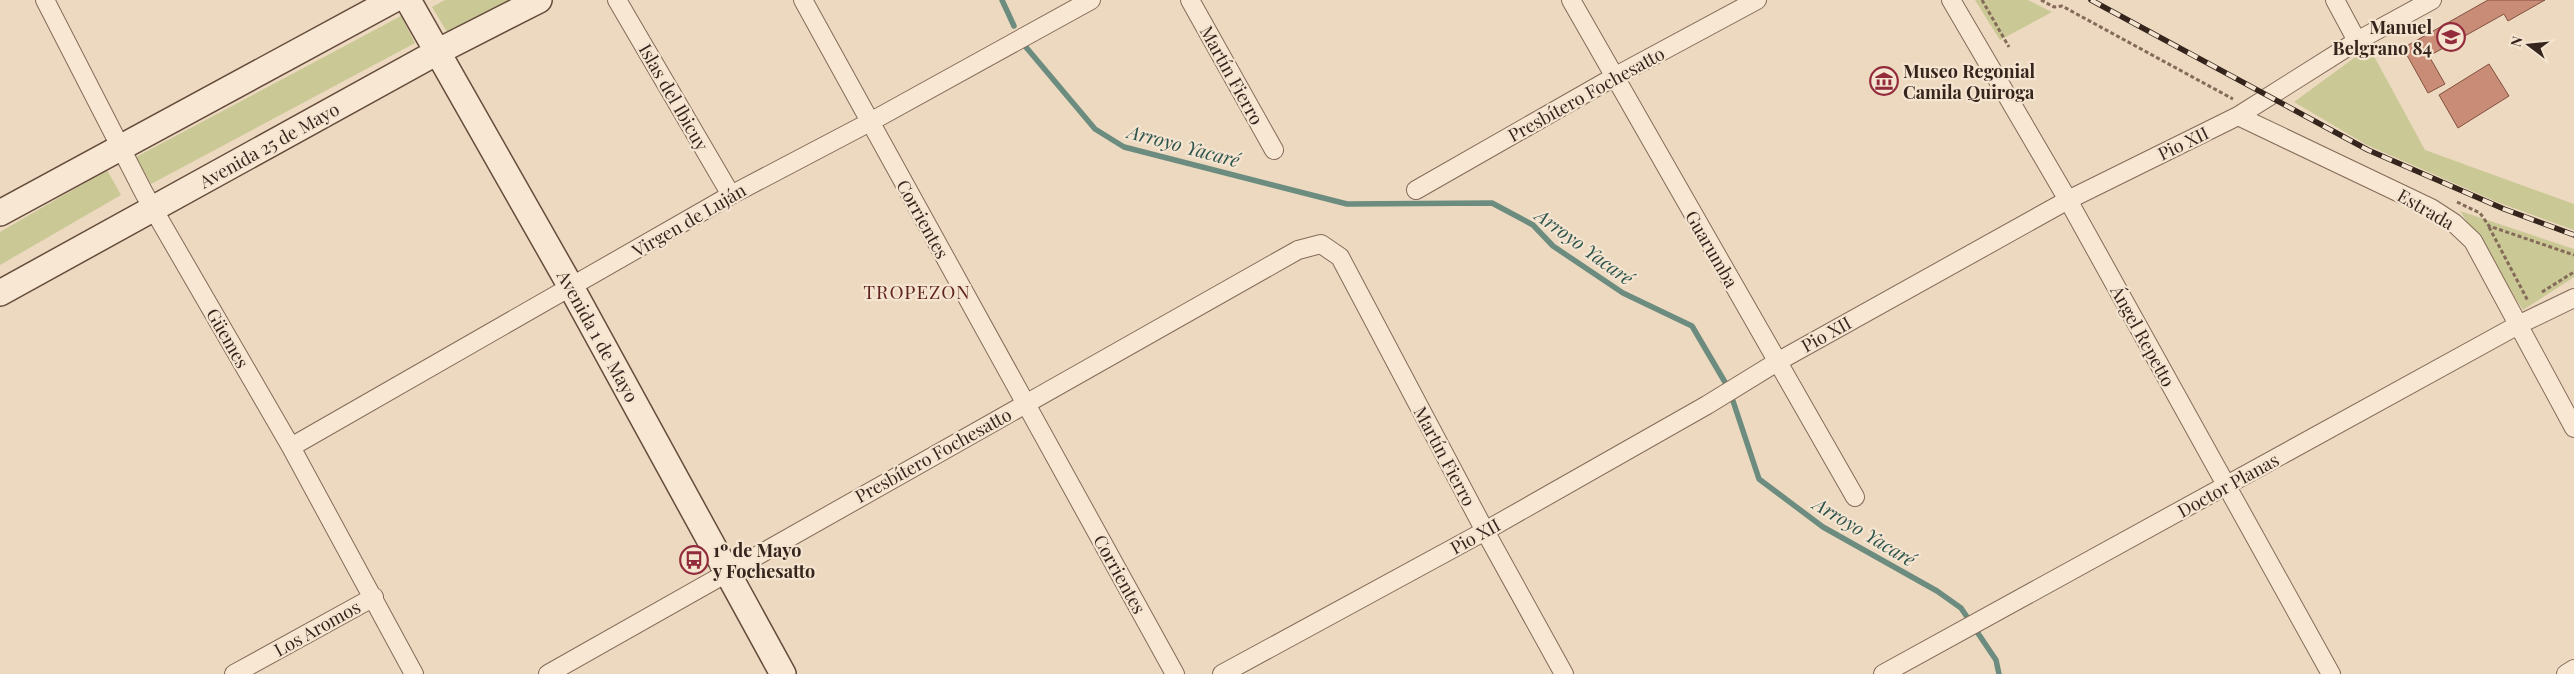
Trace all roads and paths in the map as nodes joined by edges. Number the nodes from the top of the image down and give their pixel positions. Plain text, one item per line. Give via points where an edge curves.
1 (45, 0) edge
2 (393, 0) edge
3 (408, 0) edge
4 (539, 0) edge
5 (617, 0) edge
6 (803, 0) edge
7 (1091, 0) edge
8 (1190, 0) edge
9 (1571, 0) edge
10 (1757, 0) edge
11 (1951, 0) edge
12 (1982, 0) edge
13 (2335, 0) edge
14 (2432, 0) edge
15 (2357, 41) junction
16 (2009, 47) dead end
17 (439, 51) junction
18 (1614, 77) junction
19 (2238, 116) junction
20 (870, 122) junction
21 (120, 146) junction
22 (1274, 150) dead end
23 (1416, 190) dead end
24 (731, 195) junction
25 (2068, 200) junction
26 (153, 209) junction
27 (0, 213) edge
28 (2489, 226) dead end
29 (1321, 244) joint
30 (2574, 272) edge
31 (571, 287) junction
32 (0, 293) edge
33 (2574, 298) edge
34 (2518, 325) junction
35 (1777, 362) junction
36 (1024, 403) junction
37 (2574, 428) edge
38 (291, 447) junction
39 (2226, 486) junction
40 (1855, 497) dead end
41 (1485, 531) junction
42 (727, 571) junction
43 (374, 597) junction
44 (2574, 669) edge
45 (234, 674) edge
46 (414, 674) edge
47 (548, 674) edge
48 (783, 674) edge
49 (1175, 674) edge
50 (1222, 674) edge
51 (1564, 674) edge
52 (1883, 674) edge
53 (2331, 674) edge
54 (2566, 674) edge

1 - 21 street, Güemes
2 - 21 main road
3 - 17 main road, Avenida 1 de Mayo
4 - 17 main road, Avenida 25 de Mayo
5 - 24 street, Islas del Ibicuy
6 - 20 street, Corrientes
7 - 20 street, Virgen de Luján
8 - 22 street, Martín Fierro
9 - 18 street, Guarumba
10 - 18 street, Presbítero Fochesatto
11 - 25 street, Ángel Repetto
12 - 16 path
13 - 15 street
14 - 15 street, Pio XII
15 - 19 street, Pio XII
17 - 26 main road, Avenida 25 de Mayo
17 - 31 main road, Avenida 1 de Mayo
18 - 23 street, Presbítero Fochesatto
18 - 35 street, Guarumba
19 - 25 street, Pio XII
19 - 34 street, Estrada via 2432,208 2454,223 2473,240
20 - 24 street, Virgen de Luján
20 - 36 street, Corrientes
21 - 26 street, Güemes
21 - 27 main road
24 - 31 street, Virgen de Luján
25 - 35 street, Pio XII
25 - 39 street, Ángel Repetto
26 - 32 main road, Avenida 25 de Mayo
26 - 38 street, Güemes
28 - 30 path via 2528,301
29 - 36 street, Presbítero Fochesatto via 1298,250
29 - 41 street, Martín Fierro via 1340,257
31 - 38 street, Virgen de Luján
31 - 42 main road, Avenida 1 de Mayo
33 - 34 street, Doctor Planas
34 - 37 street, Estrada
34 - 39 street, Doctor Planas
35 - 40 street, Guarumba
35 - 41 street, Pio XII
36 - 42 street, Presbítero Fochesatto
36 - 49 street, Corrientes
38 - 43 street, Güemes
39 - 52 street, Doctor Planas
39 - 53 street, Ángel Repetto
41 - 50 street, Pio XII
41 - 51 street, Martín Fierro
42 - 47 street, Presbítero Fochesatto
42 - 48 main road, Avenida 1 de Mayo
43 - 45 street, Los Aromos
43 - 46 street, Güemes
44 - 54 street

